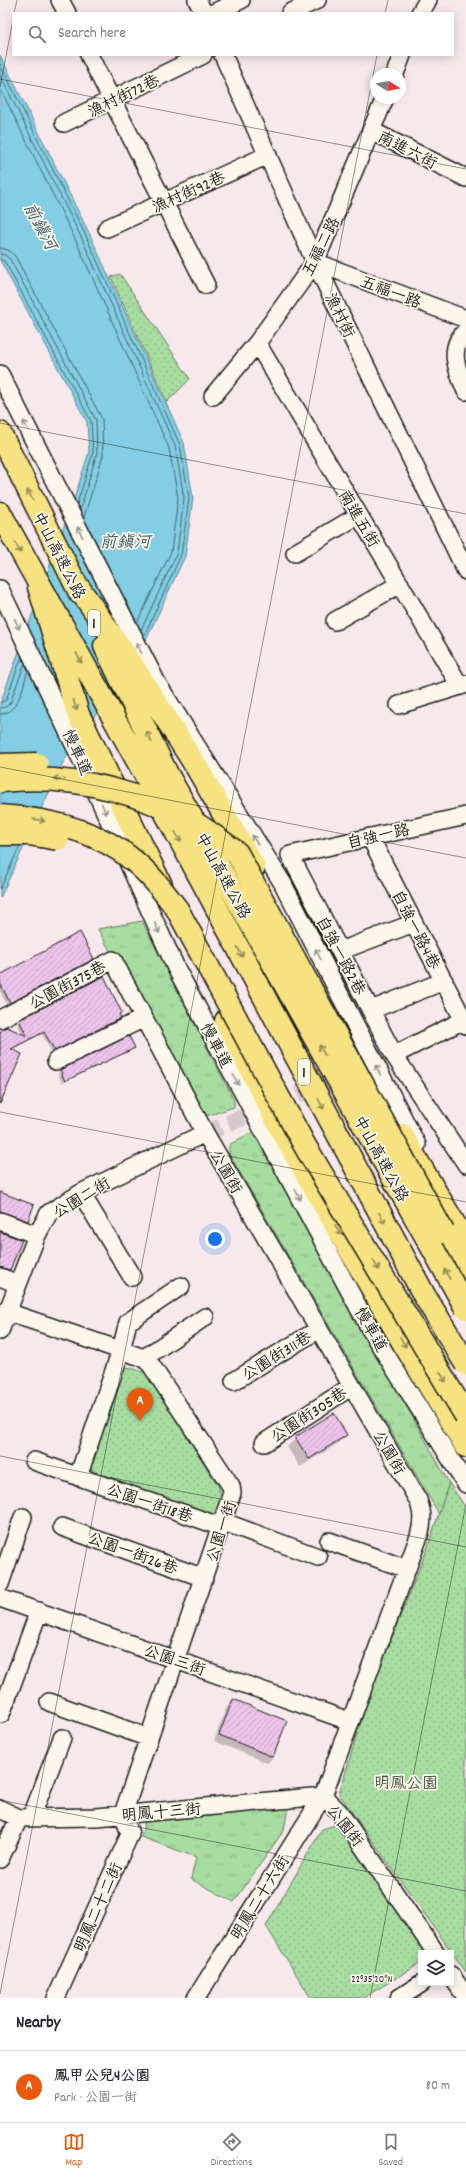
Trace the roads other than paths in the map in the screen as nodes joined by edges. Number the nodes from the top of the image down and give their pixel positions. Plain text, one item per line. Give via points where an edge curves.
1 (197, 0) edge
2 (241, 0) edge
3 (317, 0) edge
4 (428, 0) edge
5 (203, 12) edge
6 (215, 12) edge
7 (292, 12) edge
8 (421, 12) edge
9 (90, 56) edge
10 (201, 56) edge
11 (224, 56) edge
12 (402, 56) edge
13 (397, 68) edge
14 (113, 100) junction
15 (383, 104) edge
16 (64, 123) dead end
17 (372, 130) junction
18 (268, 155) junction
19 (466, 178) edge
20 (164, 202) junction
21 (107, 228) dead end
22 (315, 262) junction
23 (206, 285) dead end
24 (466, 320) edge
25 (466, 331) edge
26 (257, 344) junction
27 (0, 374) edge
28 (466, 391) edge
29 (213, 396) dead end
30 (0, 433) edge
31 (0, 513) edge
32 (359, 515) junction
33 (295, 553) dead end
34 (466, 571) edge
35 (74, 580) junction
36 (400, 584) junction
37 (39, 587) junction
38 (0, 589) edge
39 (335, 621) dead end
40 (465, 684) edge
41 (399, 705) dead end
42 (87, 753) junction
43 (0, 765) edge
44 (0, 781) edge
45 (0, 816) edge
46 (466, 816) edge
47 (0, 834) edge
48 (370, 837) junction
49 (237, 853) junction
50 (290, 855) joint
51 (183, 920) junction
52 (414, 923) junction
53 (340, 951) junction
54 (113, 960) joint
55 (444, 981) junction
56 (371, 1010) junction
57 (144, 1018) junction
58 (0, 1019) edge
59 (465, 1022) edge
60 (394, 1055) junction
61 (56, 1061) dead end
62 (205, 1133) junction
63 (466, 1164) edge
64 (81, 1193) junction
65 (0, 1221) edge
66 (466, 1225) edge
67 (37, 1235) junction
68 (466, 1244) edge
69 (466, 1273) edge
70 (0, 1277) edge
71 (132, 1277) dead end
72 (18, 1284) junction
73 (181, 1286) dead end
74 (466, 1308) edge
75 (7, 1312) junction
76 (205, 1317) dead end
77 (319, 1329) junction
78 (0, 1331) edge
79 (121, 1350) junction
80 (144, 1358) junction
81 (466, 1364) edge
82 (234, 1381) dead end
83 (352, 1386) junction
84 (466, 1416) edge
85 (264, 1443) dead end
86 (466, 1446) edge
87 (34, 1461) dead end
88 (78, 1477) junction
89 (466, 1484) edge
90 (23, 1517) dead end
91 (223, 1525) junction
92 (62, 1527) dead end
93 (330, 1541) dead end
94 (318, 1557) dead end
95 (407, 1569) junction
96 (204, 1578) junction
97 (0, 1584) edge
98 (0, 1598) edge
99 (39, 1611) junction
100 (176, 1660) junction
101 (49, 1702) dead end
102 (1, 1714) dead end
103 (349, 1721) junction
104 (62, 1738) dead end
105 (149, 1738) junction
106 (323, 1796) junction
107 (0, 1809) edge
108 (123, 1814) junction
109 (25, 1818) junction
110 (0, 1859) edge
111 (434, 1950) edge
112 (454, 1979) edge
113 (418, 1986) edge
114 (466, 1997) edge
115 (56, 1998) edge
116 (196, 1998) edge
117 (400, 1998) edge

1 - 5 street
2 - 6 street
3 - 7 street
4 - 8 street
9 - 14 street
10 - 14 street, 漁村街72巷
11 - 18 street, 漁村街
12 - 13 street
14 - 16 street, 漁村街72巷
14 - 20 street
15 - 17 street, 五福二路
17 - 19 street, 南進六街
17 - 22 street, 五福二路
18 - 20 street, 漁村街92巷
18 - 22 street, 漁村街
20 - 21 street, 漁村街92巷
20 - 23 street
22 - 24 street, 五福一路
22 - 26 street, 五福二路
22 - 34 street, 漁村街
25 - 28 street via 459,337 455,350 455,365
26 - 29 street, 五福二路
26 - 32 street, 南進五街
66 -> 27 street via 413,1139 282,882 157,683
35 -> 30 highway, 中山高速公路 / 1
31 -> 37 highway, 中山高速公路 / 1
32 - 33 street
32 - 36 street, 南進五街
35 - 68 highway via 134,668 204,779 265,886 356,1057
74 -> 35 highway, 中山高速公路 / 1, bridge via 166,772
36 - 39 street
36 - 40 street, 南進五街 via 460,686
37 -> 42 highway via 78,714
37 -> 81 highway, 中山高速公路 / 1, bridge via 150,785 420,1288
38 -> 42 street, 慢車道
40 - 41 street
42 -> 86 highway via 284,1135
42 -> 89 street, 慢車道 via 176,968 370,1329
43 - 49 highway, bridge via 68,765 142,785 166,795 196,813 218,831
49 -> 44 highway, bridge via 189,820 129,794 50,778
45 -> 51 highway, bridge via 50,822 107,843 133,860 152,878 177,908
46 - 48 street, 自強一路
47 - 51 highway, bridge via 54,837 87,849 141,879
48 - 50 street, 自強一路
48 - 52 street, 自強一路4巷
49 - 69 highway, bridge
50 - 53 street, 自強一路2巷
51 -> 84 highway, bridge via 305,1146
52 - 53 street
52 - 55 street, 自強一路4巷
53 - 56 street, 自強一路2巷
54 - 57 street, 公園街
54 - 58 street, 公園街375巷
55 - 56 street
55 - 59 street, 自強一路4巷
56 - 60 street, 自強一路2巷
57 - 61 street
57 - 62 street, 公園街
59 - 60 street
60 - 63 street, 自強一路2巷
62 - 64 street, 公園二街
62 - 77 street, 公園街
64 - 67 street, 公園二街 via 49,1213
64 - 71 street
65 - 67 street
67 - 72 street, 公園二街
70 - 72 street
72 - 75 street, 公園二街
73 - 79 street via 128,1322
75 - 78 street, 公園二街
75 - 79 street
76 - 80 street
77 - 82 street, 公園街311巷
77 - 83 street, 公園街
79 - 80 street
79 - 88 street
80 - 91 street, 公園一街 via 231,1486 232,1493
83 - 85 street, 公園街305巷
83 - 95 street, 公園街 via 422,1510 423,1524
87 - 88 street, 公園一街18巷
88 - 91 street, 公園一街18巷
90 - 97 street
91 - 94 street, 公園一街18巷
91 - 96 street, 公園一街
92 - 96 street, 公園一街26巷
93 - 95 street
95 - 103 street, 公園街
96 - 100 street, 公園一街
98 - 99 street, 公園三街
99 - 100 street, 公園三街
99 - 102 street
100 - 103 street, 公園三街
100 - 105 street, 公園一街
101 - 105 street
103 - 106 street, 公園街
104 - 109 street
105 - 108 street, 公園一街
106 - 108 street, 明鳳十三街
106 - 111 street, 公園街 via 339,1812
106 - 116 street, 明鳳二十六街
107 - 109 street, 明鳳十三街
108 - 109 street, 明鳳十三街
108 - 115 street, 明鳳二十二街 via 130,1834
109 - 110 street
112 - 114 street
113 - 117 street

